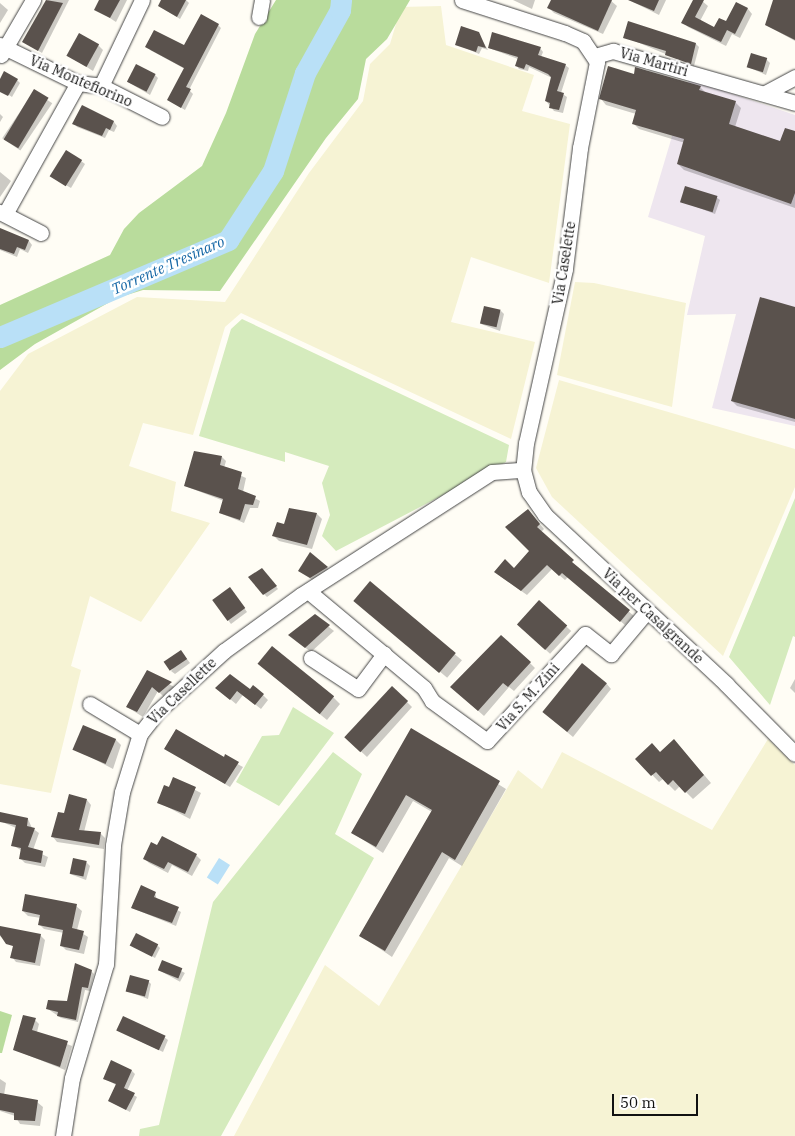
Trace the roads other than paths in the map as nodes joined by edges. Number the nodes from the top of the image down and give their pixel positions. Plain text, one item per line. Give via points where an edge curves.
1 (33, 0) edge
2 (142, 0) edge
3 (262, 0) edge
4 (462, 0) edge
5 (259, 17) dead end
6 (2, 50) edge
7 (595, 56) junction
8 (795, 78) edge
9 (78, 83) junction
10 (100, 86) junction
11 (764, 93) junction
12 (795, 103) edge
13 (162, 117) dead end
14 (3, 213) edge
15 (41, 234) dead end
16 (523, 470) junction
17 (308, 590) junction
18 (642, 617) dead end
19 (384, 654) junction
20 (312, 658) dead end
21 (90, 704) dead end
22 (140, 734) junction
23 (795, 754) edge
24 (63, 1136) edge

1 - 6 street
2 - 10 street
3 - 5 street
4 - 7 street via 565,33 582,41
6 - 9 street, Via Montefiorino
7 - 11 street, Via Martiri via 613,51
7 - 16 street, Via Caselette via 598,68 580,148 565,269 526,443
8 - 11 street
9 - 10 street, Via Montefiorino
9 - 14 street
10 - 13 street, Via Montefiorino
11 - 12 street, Via Martiri
14 - 15 street
16 - 17 street, Via Casellette via 492,472
16 - 23 street, Via per Casalgrande via 529,492 545,515 726,684
17 - 19 street, Via S. M. Zini
17 - 22 street, Via Casellette via 224,651 158,711
18 - 19 street, Via S. M. Zini via 611,654 585,634 487,741 432,701 424,688
19 - 20 street via 358,689
21 - 22 street
22 - 24 street, Via Casellette via 122,792 113,845 106,964 72,1078

